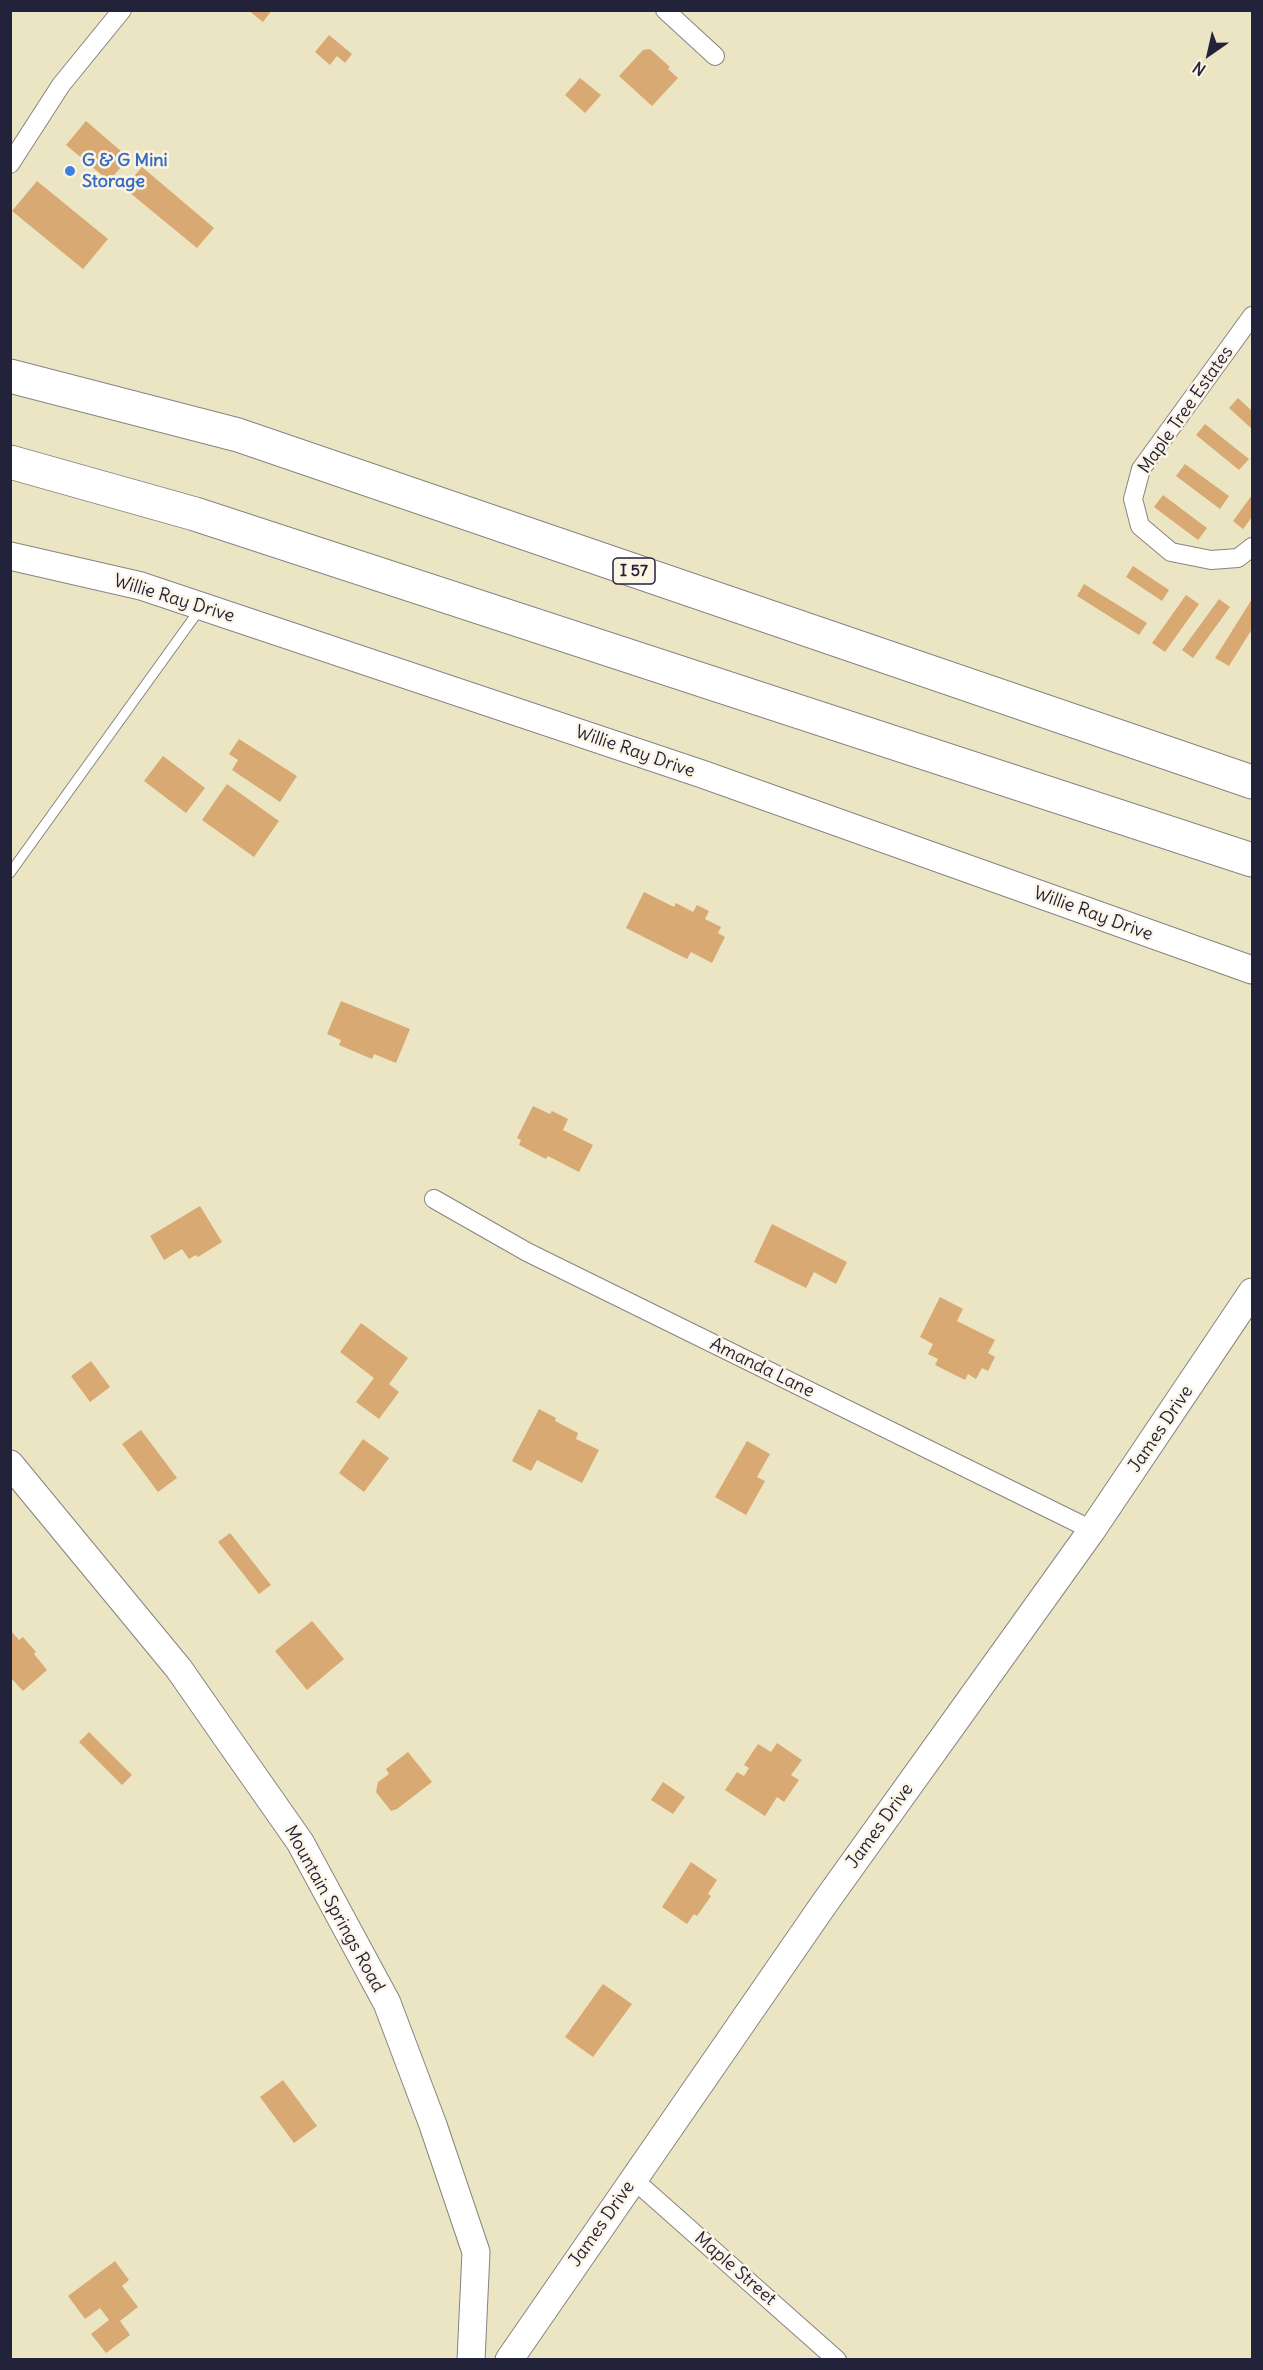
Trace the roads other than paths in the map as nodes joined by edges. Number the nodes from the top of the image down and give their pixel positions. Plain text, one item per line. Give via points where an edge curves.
1 (122, 10) edge
2 (665, 10) edge
3 (715, 56) dead end
4 (10, 164) edge
5 (1252, 316) edge
6 (10, 376) edge
7 (10, 462) edge
8 (1252, 547) edge
9 (10, 556) edge
10 (202, 607) junction
11 (1252, 782) edge
12 (1252, 860) edge
13 (10, 873) edge
14 (1252, 970) edge
15 (434, 1199) dead end
16 (1252, 1292) edge
17 (10, 1464) edge
18 (1092, 1530) junction
19 (633, 2179) junction
20 (471, 2360) edge
21 (509, 2360) edge
22 (837, 2360) edge

1 - 4 street via 61,85
2 - 3 street
5 - 8 street, Maple Tree Estates via 1141,469 1133,499 1140,526 1171,552 1210,560 1238,558
6 - 11 highway, I 57 via 238,435
7 - 12 highway via 195,514
9 - 10 street, Willie Ray Drive via 141,586
10 - 13 lane
10 - 14 street, Willie Ray Drive via 702,774
15 - 18 street, Amanda Lane via 527,1252
16 - 18 street, James Drive
17 - 20 street, Mountain Springs Road via 179,1669 239,1754 300,1842 387,2003 434,2125 476,2252
18 - 19 street, James Drive
19 - 21 street, James Drive
19 - 22 street, Maple Street

